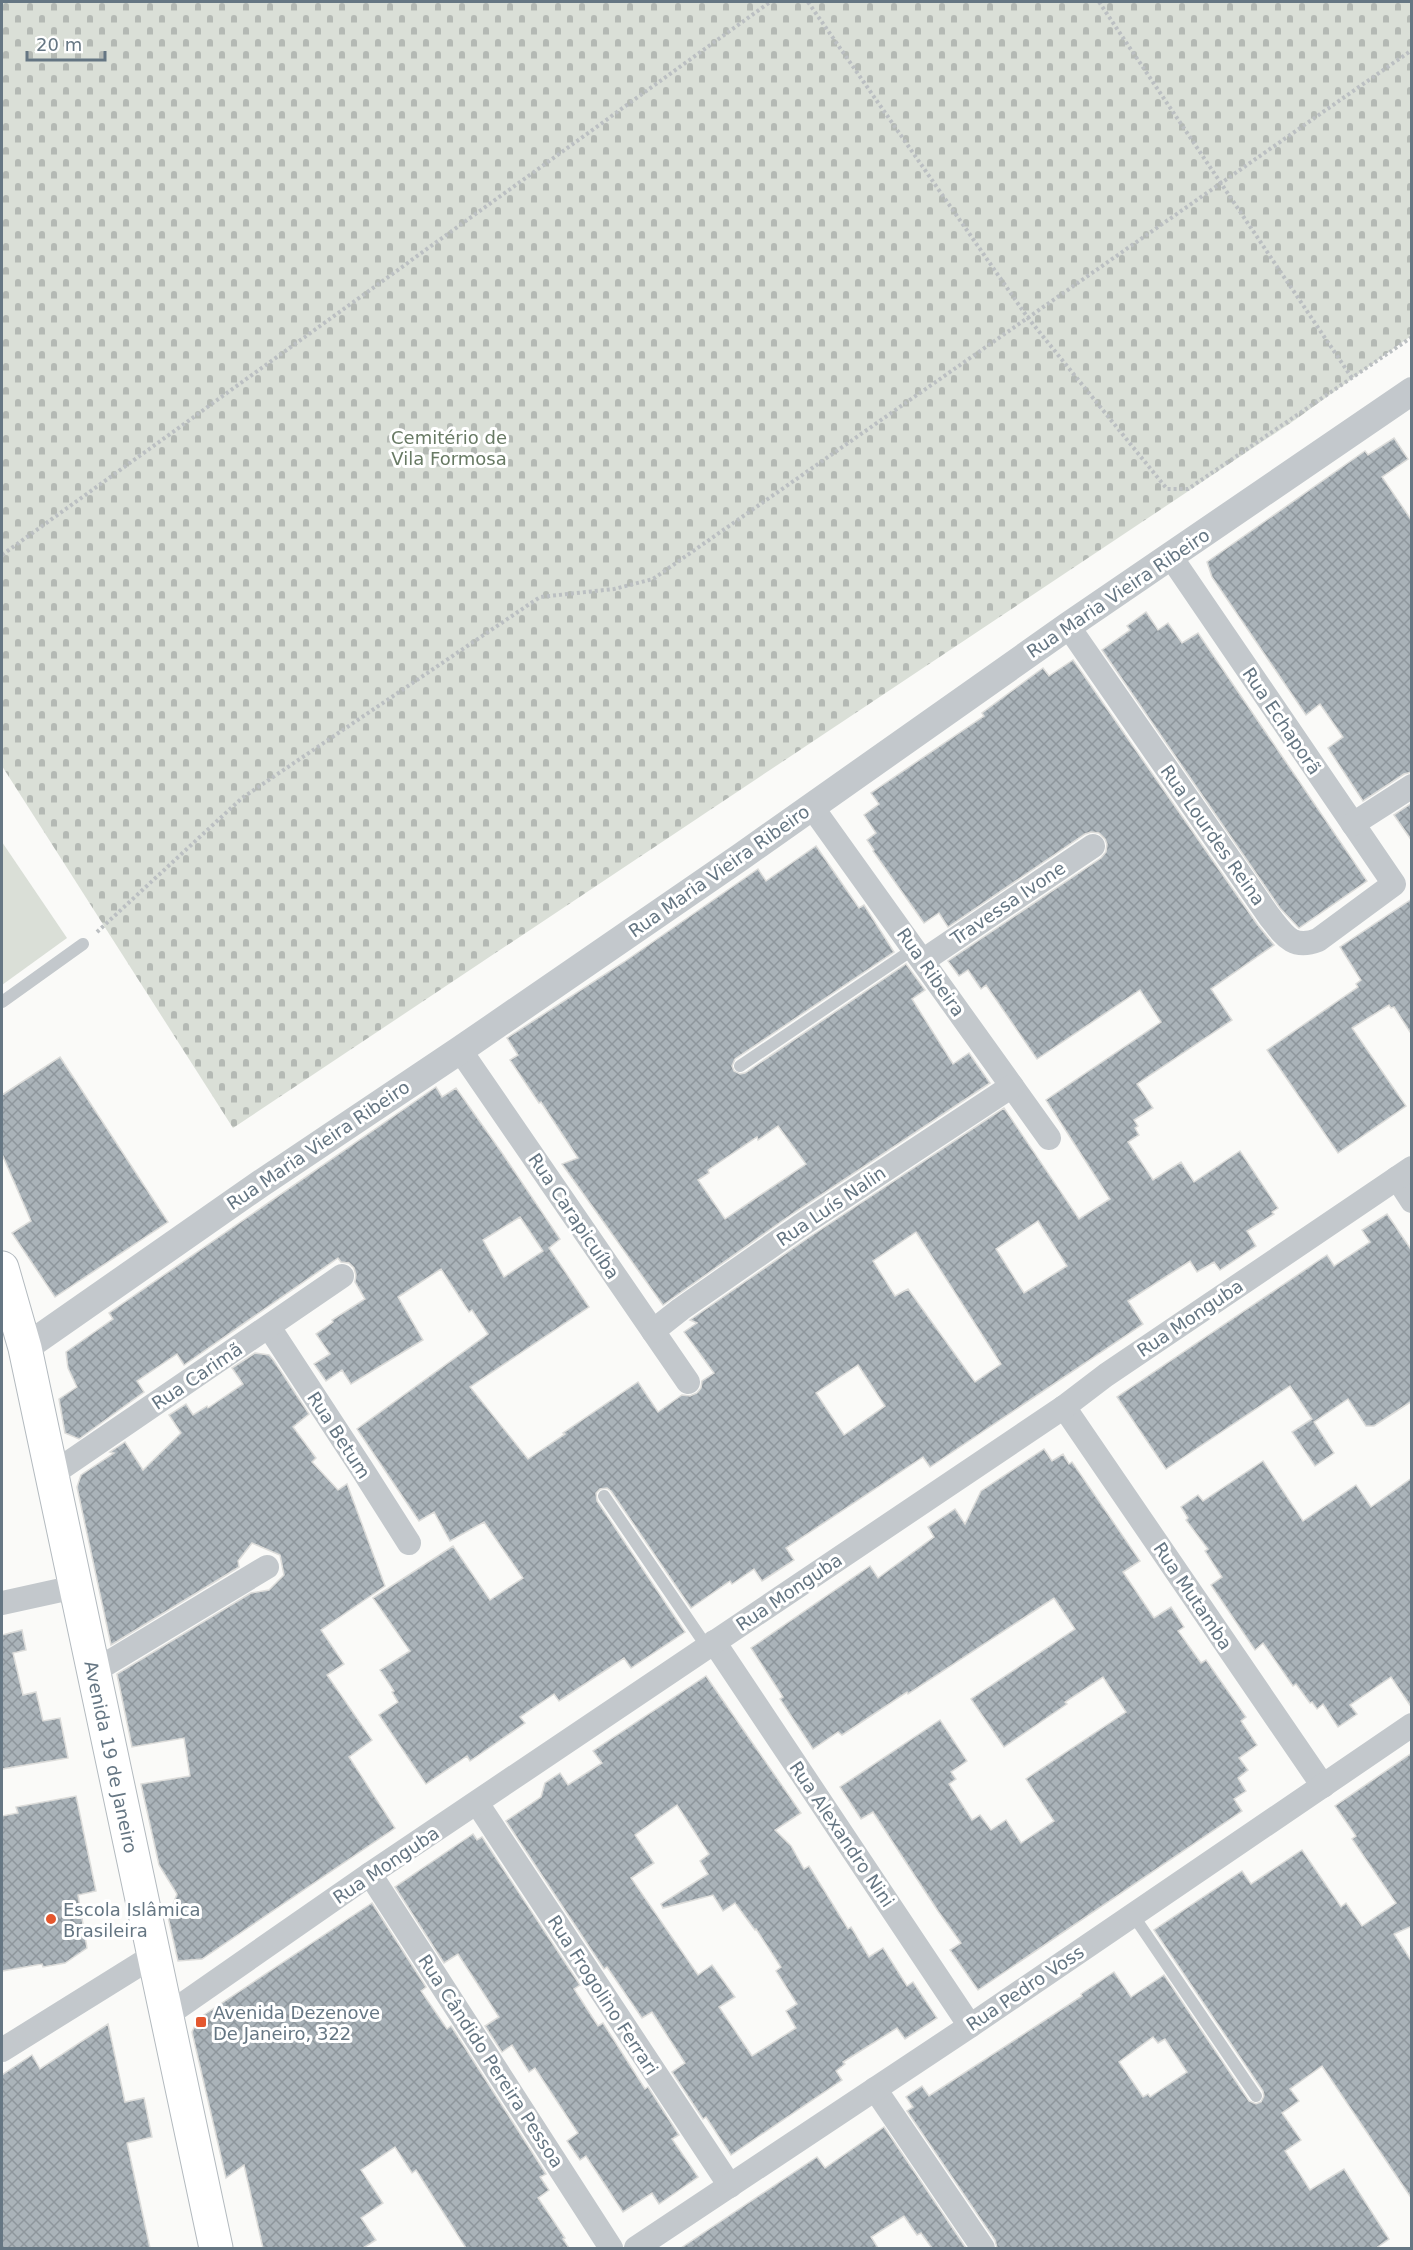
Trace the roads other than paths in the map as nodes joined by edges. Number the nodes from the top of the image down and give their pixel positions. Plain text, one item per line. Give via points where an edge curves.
1 (1412, 391) edge
2 (1171, 557) junction
3 (1068, 626) junction
4 (1412, 786) edge
5 (812, 807) junction
6 (1353, 824) junction
7 (1093, 846) dead end
8 (1398, 884) joint
9 (83, 944) road end
10 (919, 954) junction
11 (2, 1002) edge
12 (460, 1050) junction
13 (740, 1066) dead end
14 (1012, 1086) junction
15 (1049, 1138) dead end
16 (1404, 1173) edge
17 (1412, 1201) edge
18 (2, 1268) edge
19 (342, 1276) dead end
20 (268, 1327) junction
21 (653, 1331) junction
22 (25, 1348) junction
23 (688, 1382) dead end
24 (1064, 1407) junction
25 (51, 1475) junction
26 (604, 1496) dead end
27 (408, 1543) dead end
28 (267, 1567) dead end
29 (75, 1587) junction
30 (2, 1603) edge
31 (711, 1645) junction
32 (93, 1672) junction
33 (1412, 1725) edge
34 (1323, 1786) junction
35 (477, 1803) junction
36 (370, 1874) junction
37 (1133, 1915) junction
38 (153, 1956) junction
39 (166, 2016) junction
40 (969, 2026) junction
41 (2, 2050) edge
42 (876, 2088) junction
43 (1256, 2096) dead end
44 (730, 2186) junction
45 (216, 2248) edge
46 (610, 2248) edge
47 (636, 2248) edge
48 (983, 2248) edge

1 - 2 street, Rua Maria Vieira Ribeiro
2 - 3 street, Rua Maria Vieira Ribeiro
2 - 6 street, Rua Echaporã
3 - 5 street, Rua Maria Vieira Ribeiro
3 - 8 street, Rua Lourdes Reina via 1285,936 1295,943 1318,940
4 - 6 street
5 - 10 street, Rua Ribeira
5 - 12 street, Rua Maria Vieira Ribeiro
6 - 8 street, Rua Echaporã
7 - 10 street, Travessa Ivone
9 - 11 lane
10 - 13 lane
10 - 14 street, Rua Ribeira
12 - 21 street, Rua Carapicuíba
12 - 22 street, Rua Maria Vieira Ribeiro
14 - 15 street, Rua Ribeira
14 - 21 street, Rua Luís Nalin via 800,1226
16 - 17 street
16 - 24 street, Rua Monguba via 1115,1368
18 - 22 main road, Avenida 19 de Janeiro
19 - 20 street, Rua Carimã
20 - 25 street, Rua Carimã
20 - 27 street, Rua Betum
21 - 23 street, Rua Carapicuíba
22 - 25 main road, Avenida 19 de Janeiro
24 - 31 street, Rua Monguba
24 - 34 street, Rua Mutamba
25 - 29 main road, Avenida 19 de Janeiro
26 - 31 lane
28 - 32 street
29 - 30 street
29 - 32 main road, Avenida 19 de Janeiro
31 - 35 street, Rua Monguba
31 - 40 street, Rua Alexandro Nini
32 - 38 main road, Avenida 19 de Janeiro
33 - 34 street, Rua Pedro Voss
34 - 37 street, Rua Pedro Voss
35 - 36 street, Rua Monguba
35 - 44 street, Rua Frogolino Ferrari
36 - 39 street, Rua Monguba
36 - 46 street, Rua Cândido Pereira Pessoa
37 - 40 street, Rua Pedro Voss
37 - 43 lane
38 - 39 main road, Avenida 19 de Janeiro
38 - 41 street
39 - 45 main road, Avenida 19 de Janeiro
40 - 42 street, Rua Pedro Voss
42 - 44 street, Rua Pedro Voss
42 - 48 street
44 - 47 street, Rua Pedro Voss

